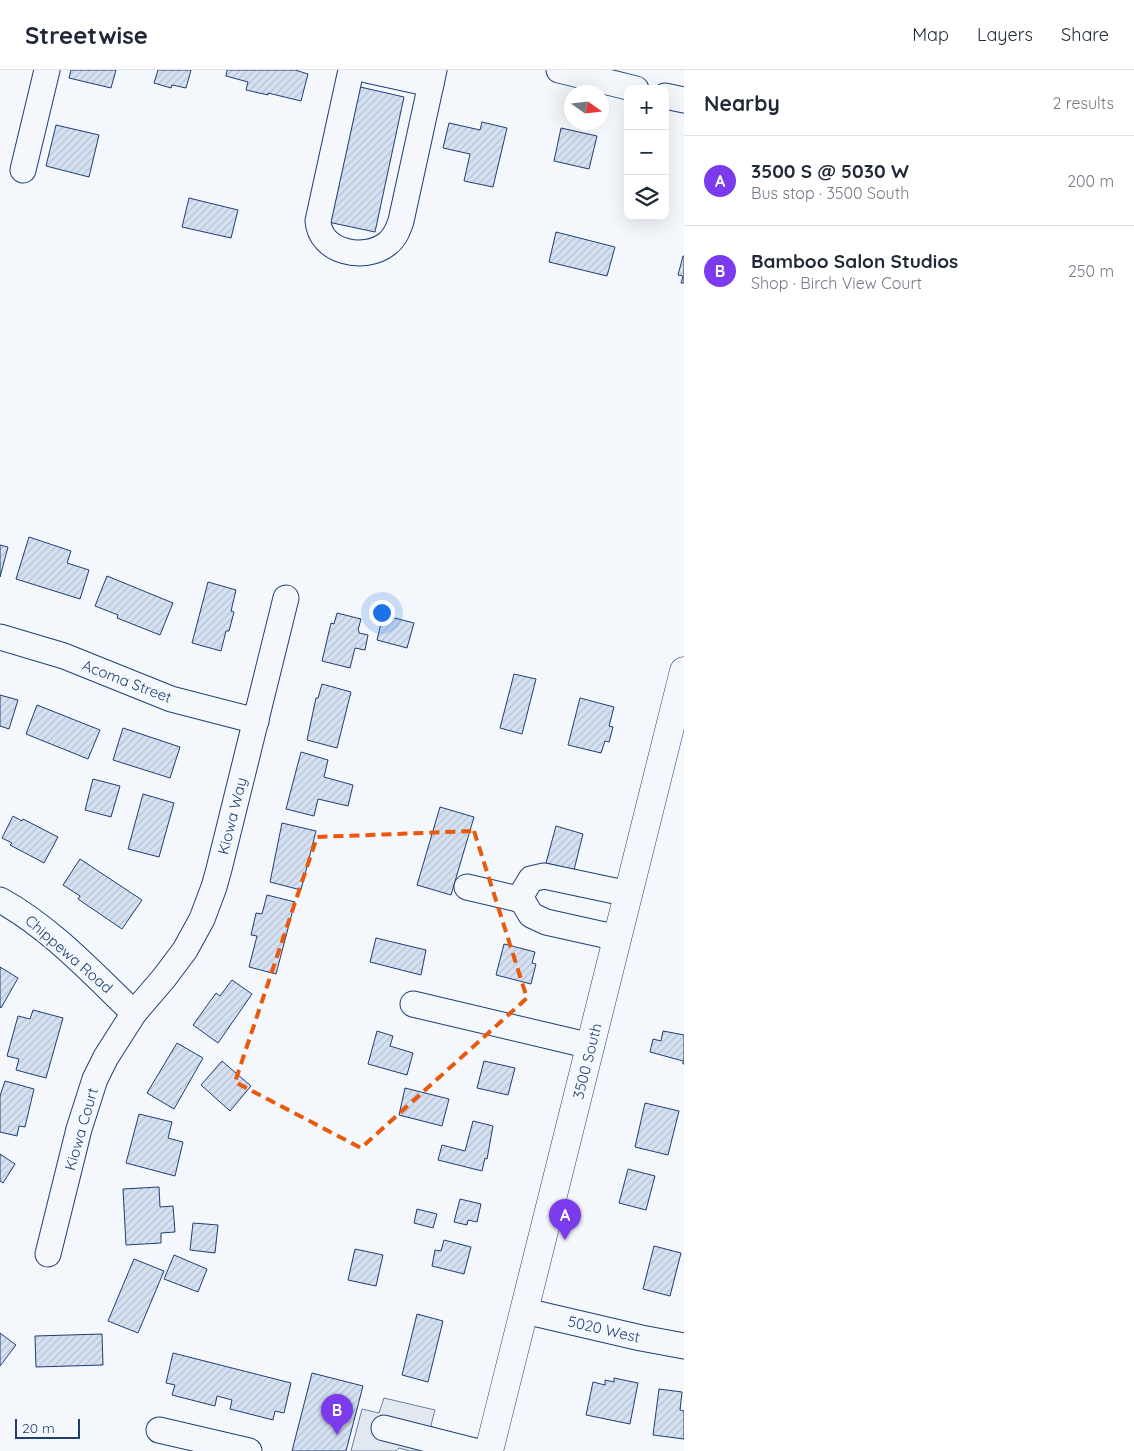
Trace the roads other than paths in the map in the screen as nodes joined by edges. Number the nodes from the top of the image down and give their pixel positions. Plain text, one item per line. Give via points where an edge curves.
1 (47, 70) edge
2 (351, 70) edge
3 (366, 70) edge
4 (559, 70) edge
5 (433, 77) edge
6 (624, 86) edge
7 (669, 97) edge
8 (684, 100) edge
9 (23, 170) dead end
10 (286, 598) dead end
11 (0, 637) edge
12 (684, 670) edge
13 (256, 721) junction
14 (468, 887) dead end
15 (629, 894) junction
16 (0, 900) edge
17 (522, 900) junction
18 (618, 938) junction
19 (413, 1004) dead end
20 (134, 1013) junction
21 (591, 1046) junction
22 (48, 1254) dead end
23 (525, 1311) junction
24 (684, 1346) edge
25 (384, 1428) dead end
26 (160, 1430) dead end
27 (235, 1450) edge
28 (475, 1451) edge
29 (489, 1451) edge

1 - 9 street
2 - 5 street via 318,221 323,238 347,251 378,250 393,239 397,231
3 - 5 street
4 - 6 street
7 - 8 street
10 - 13 street, Kiowa Way
11 - 13 street, Acoma Street via 64,656 171,699
12 - 15 main road, 3500 South
13 - 20 street, Kiowa Way via 214,887 202,919 175,965
14 - 17 street
15 - 17 street via 544,876 531,878
15 - 18 main road, 3500 South
16 - 20 street, Chippewa Road via 55,939
17 - 18 street via 531,915 546,922
18 - 21 main road, 3500 South
19 - 21 street
20 - 22 street, Kiowa Court via 106,1057 90,1095
21 - 23 main road, 3500 South
23 - 24 street, 5020 West
23 - 29 main road, 3500 South
25 - 28 street
26 - 27 street

